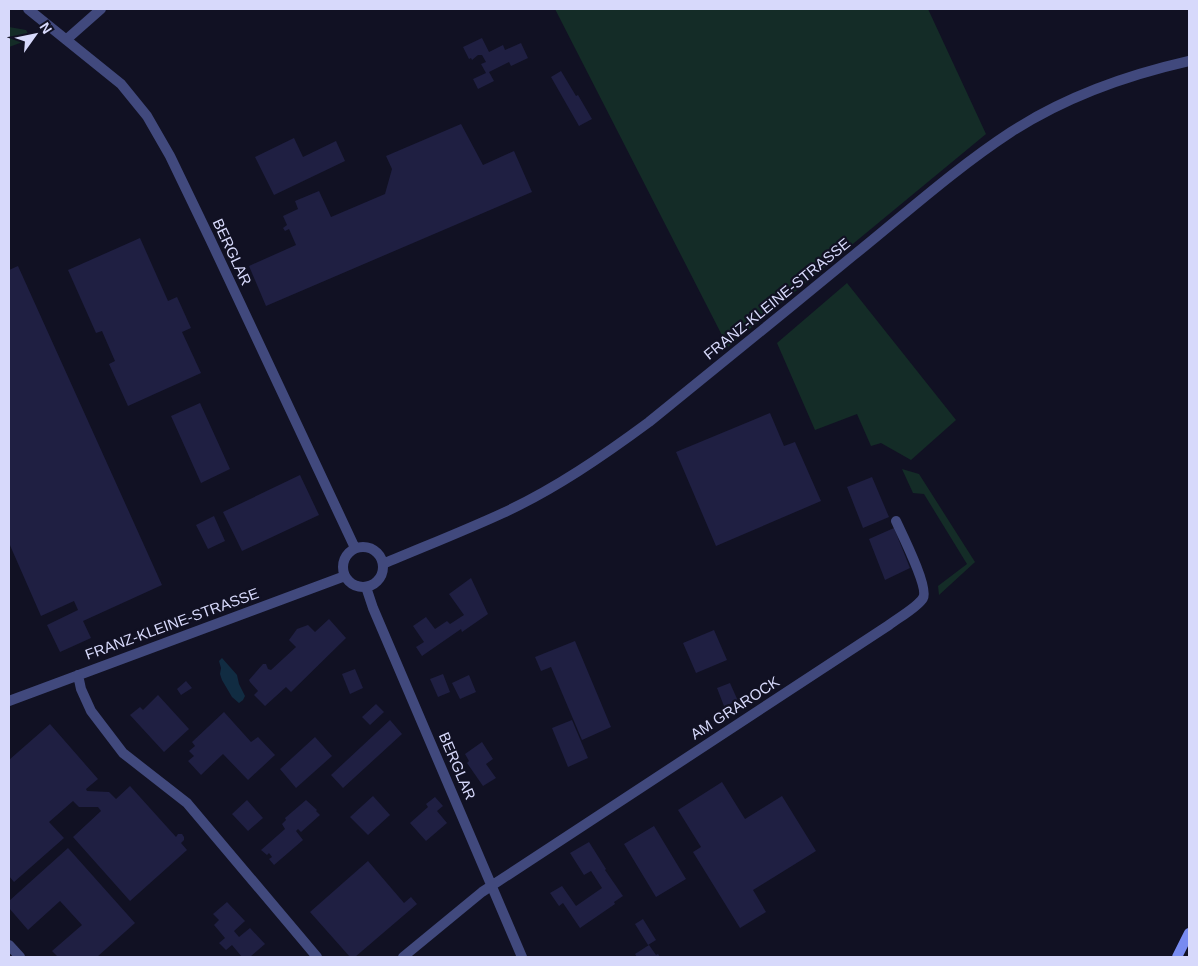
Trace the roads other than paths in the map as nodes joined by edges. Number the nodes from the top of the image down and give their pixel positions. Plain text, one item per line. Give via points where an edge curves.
1 (28, 9) edge
2 (101, 9) edge
3 (67, 39) junction
4 (1189, 61) edge
5 (896, 521) dead end
6 (355, 548) junction
7 (383, 564) junction
8 (345, 576) junction
9 (366, 587) junction
10 (78, 675) junction
11 (9, 701) edge
12 (491, 885) junction
13 (1189, 933) edge
14 (9, 945) edge
15 (20, 957) edge
16 (317, 957) edge
17 (403, 957) edge
18 (522, 957) edge
19 (1177, 957) edge

1 - 3 street, BERGLAR
2 - 3 street
3 - 6 street, BERGLAR via 121,84 147,116 170,156
4 - 7 street, FRANZ-KLEINE-STRASSE via 1100,88 1012,131 616,446 504,513
5 - 12 street, AM GRAROCK via 922,581 925,592 922,600 890,625
6 - 7 street via 373,549
6 - 8 street via 345,557
7 - 9 street via 381,576
8 - 9 street via 354,585
8 - 10 street, FRANZ-KLEINE-STRASSE
9 - 12 street, BERGLAR
10 - 11 street, FRANZ-KLEINE-STRASSE
10 - 16 street via 91,711 123,753 187,803
12 - 17 street
12 - 18 street, BERGLAR
13 - 19 main road
14 - 15 street

